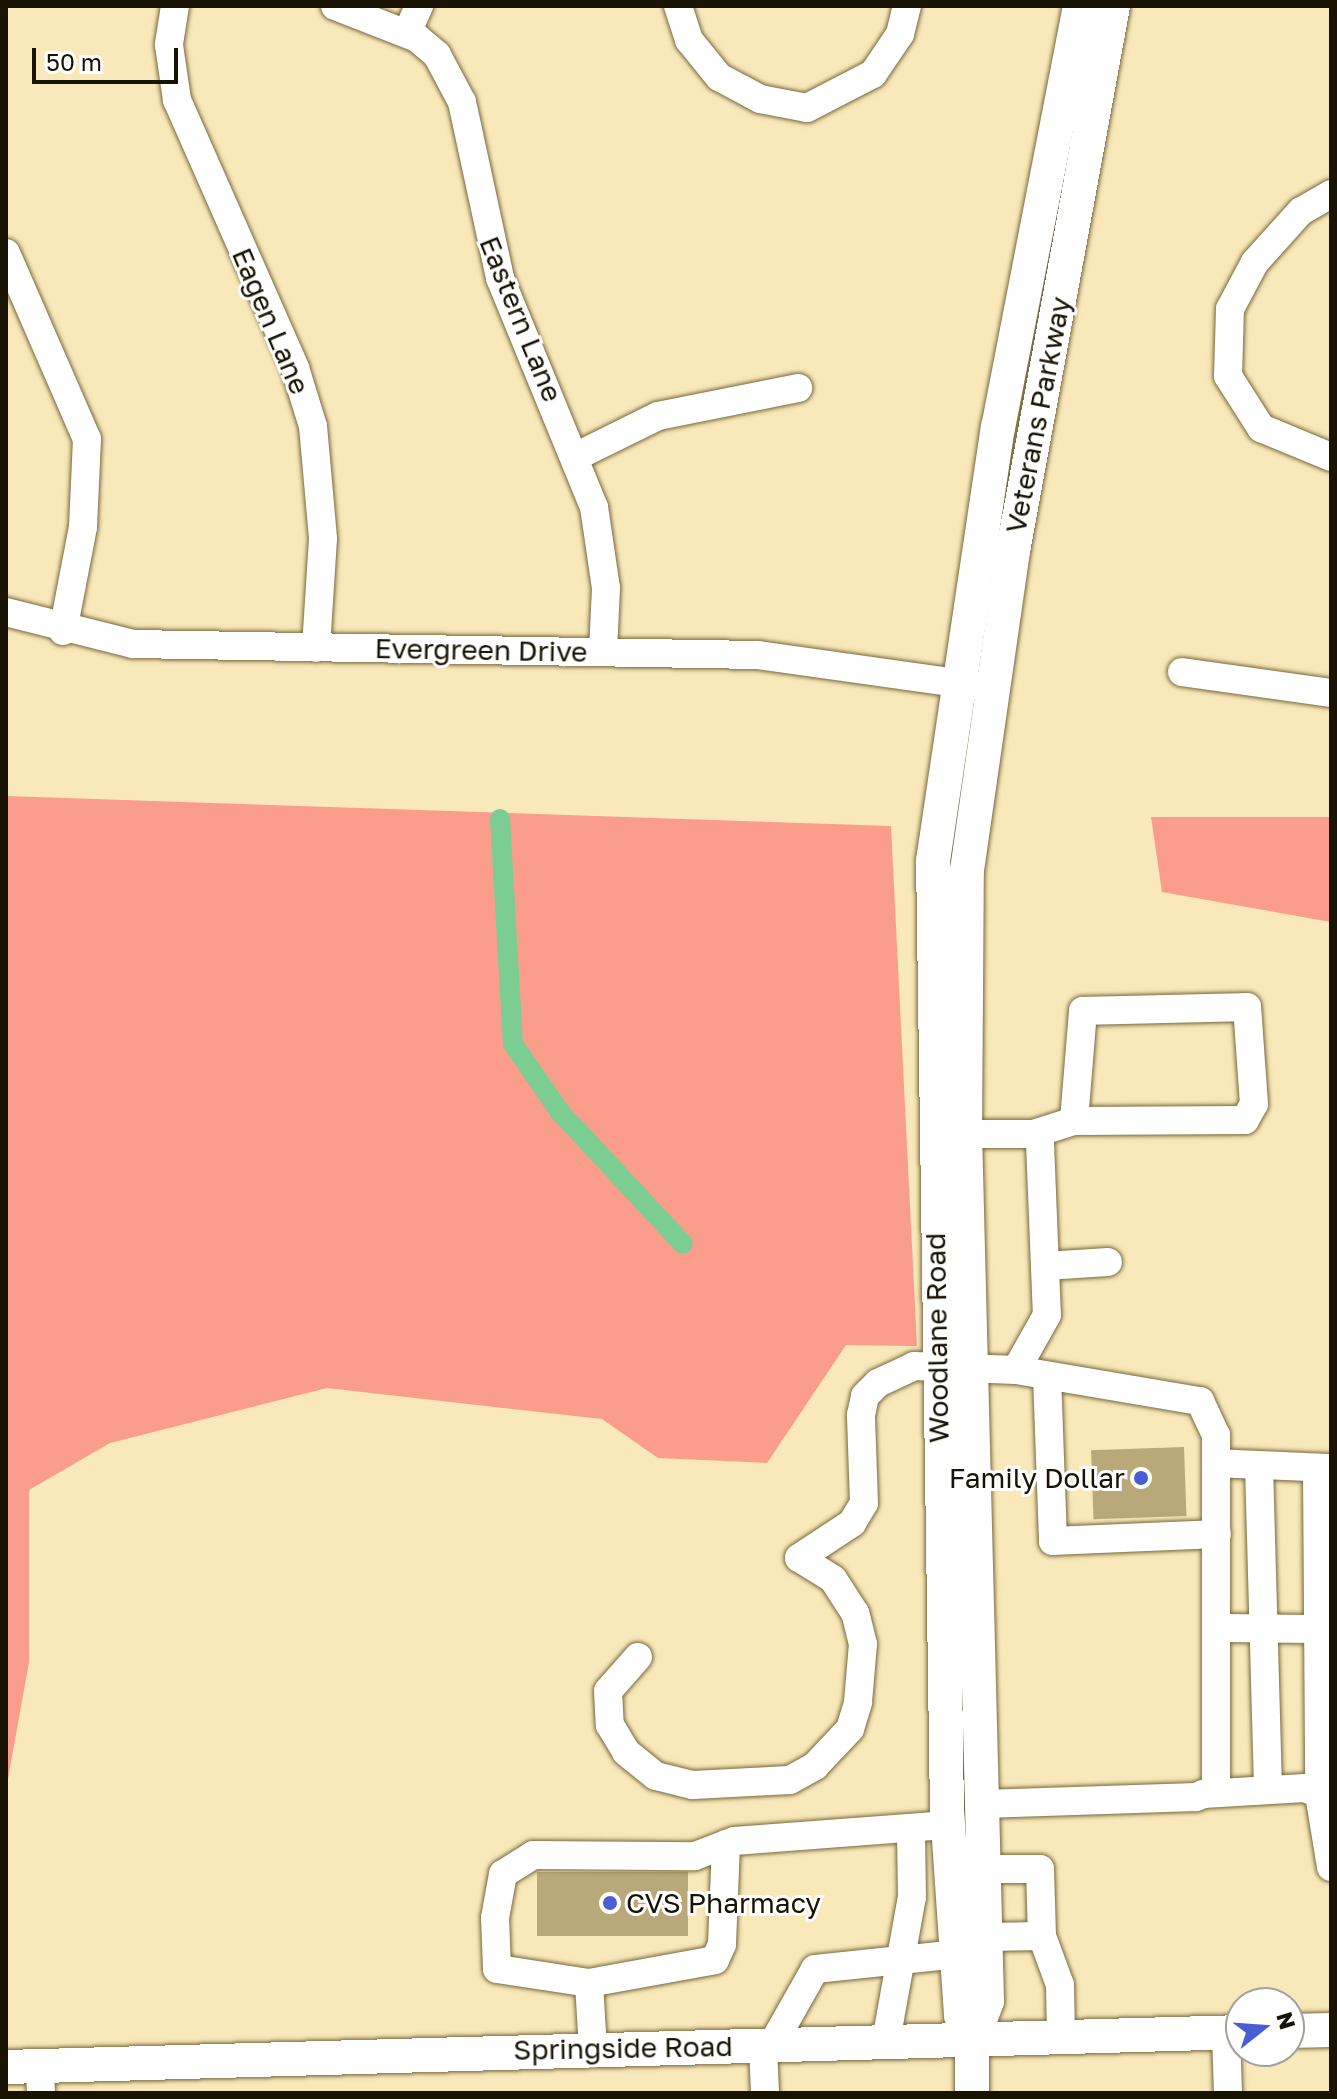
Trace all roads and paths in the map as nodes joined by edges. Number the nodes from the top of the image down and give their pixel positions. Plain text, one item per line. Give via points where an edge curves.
1 (175, 6) edge
2 (335, 6) edge
3 (419, 6) edge
4 (678, 6) edge
5 (907, 6) edge
6 (1080, 6) edge
7 (1113, 6) edge
8 (407, 33) junction
9 (1331, 194) edge
10 (6, 253) edge
11 (798, 388) dead end
12 (577, 456) junction
13 (1331, 457) edge
14 (6, 612) edge
15 (63, 631) junction
16 (316, 648) junction
17 (603, 651) junction
18 (1182, 672) dead end
19 (974, 685) junction
20 (1331, 693) edge
21 (935, 824) joint
22 (972, 825) joint
23 (1074, 1121) junction
24 (965, 1134) junction
25 (1033, 1134) junction
26 (1108, 1262) dead end
27 (1045, 1266) junction
28 (937, 1369) junction
29 (972, 1369) junction
30 (1016, 1370) junction
31 (1047, 1376) junction
32 (1216, 1463) junction
33 (1259, 1466) junction
34 (1324, 1468) edge
35 (1217, 1534) junction
36 (1263, 1627) junction
37 (1219, 1628) junction
38 (1317, 1629) junction
39 (638, 1657) dead end
40 (1268, 1790) junction
41 (1203, 1794) junction
42 (1325, 1794) edge
43 (983, 1804) junction
44 (948, 1825) junction
45 (911, 1830) junction
46 (726, 1844) junction
47 (1331, 1867) edge
48 (984, 1869) junction
49 (1042, 1936) junction
50 (971, 1945) junction
51 (904, 1955) junction
52 (589, 1983) junction
53 (1331, 2030) edge
54 (1305, 2031) edge
55 (1225, 2033) edge
56 (1061, 2038) junction
57 (886, 2041) junction
58 (972, 2041) junction
59 (768, 2045) junction
60 (593, 2049) junction
61 (6, 2067) edge
62 (1231, 2067) edge
63 (40, 2080) edge
64 (765, 2093) edge
65 (972, 2093) edge
66 (1228, 2093) edge

1 - 16 street, Eagen Lane via 169,45 177,100 295,368 313,426 322,526
2 - 8 street, Eastern Lane
3 - 8 street
4 - 5 street via 689,40 719,77 760,99 807,108 873,74 900,34
6 - 19 main road, Veterans Parkway via 998,428
7 - 19 main road, Veterans Parkway
8 - 12 street, Eastern Lane via 437,55 462,102 500,278
9 - 13 street via 1301,211 1255,262 1230,309 1228,376 1261,428
10 - 15 street via 87,439 83,527
11 - 12 street via 658,416
12 - 17 street, Eastern Lane via 602,550
14 - 15 street, Evergreen Drive
15 - 16 street, Evergreen Drive via 133,644
16 - 17 street, Evergreen Drive
17 - 19 street, Evergreen Drive via 758,655
18 - 20 street
19 - 21 main road, Veterans Parkway
19 - 22 main road, Veterans Parkway
21 - 28 main road, Woodlane Road
22 - 24 main road, Woodlane Road
23 - 23 street via 1083,1011 1247,1007 1254,1104 1245,1120
23 - 25 street
24 - 25 street
24 - 29 main road, Woodlane Road
25 - 27 street via 1040,1143
26 - 27 street
27 - 30 street via 1042,1334
28 - 29 street
28 - 39 street via 896,1371 865,1396 864,1503 852,1523 799,1558 838,1586 863,1644 850,1729 815,1766 760,1786 656,1776 626,1752 610,1725 608,1691
28 - 44 main road, Woodlane Road
29 - 30 street
29 - 43 main road, Woodlane Road
30 - 31 street
31 - 32 street via 1200,1401 1211,1413
31 - 35 street via 1053,1541
32 - 33 street
32 - 35 street
33 - 34 street
33 - 36 street
34 - 38 street
35 - 37 street
36 - 37 street
36 - 38 street
36 - 40 street
37 - 41 street via 1221,1767 1216,1789
38 - 42 street
40 - 41 street
40 - 42 street
41 - 43 street
42 - 47 street
43 - 48 main road, Woodlane Road
44 - 45 street
44 - 50 main road, Woodlane Road
45 - 46 street
45 - 51 street
46 - 52 street via 722,1944 715,1960
46 - 52 street via 695,1856 533,1855 503,1874 495,1918 497,1969
48 - 49 street via 1040,1869
48 - 50 main road, Woodlane Road
49 - 50 street
49 - 56 street via 1060,1985
50 - 51 street
50 - 58 main road, Woodlane Road via 987,2001
51 - 57 street
51 - 59 street via 815,1969
52 - 60 street
53 - 54 main road
55 - 56 main road, Springside Road
56 - 58 main road, Springside Road
57 - 58 main road, Springside Road
57 - 59 main road, Springside Road
58 - 65 main road, Woodlane Road
59 - 60 main road, Springside Road
59 - 64 street
60 - 63 main road, Springside Road
61 - 63 main road, Springside Road
62 - 66 street

